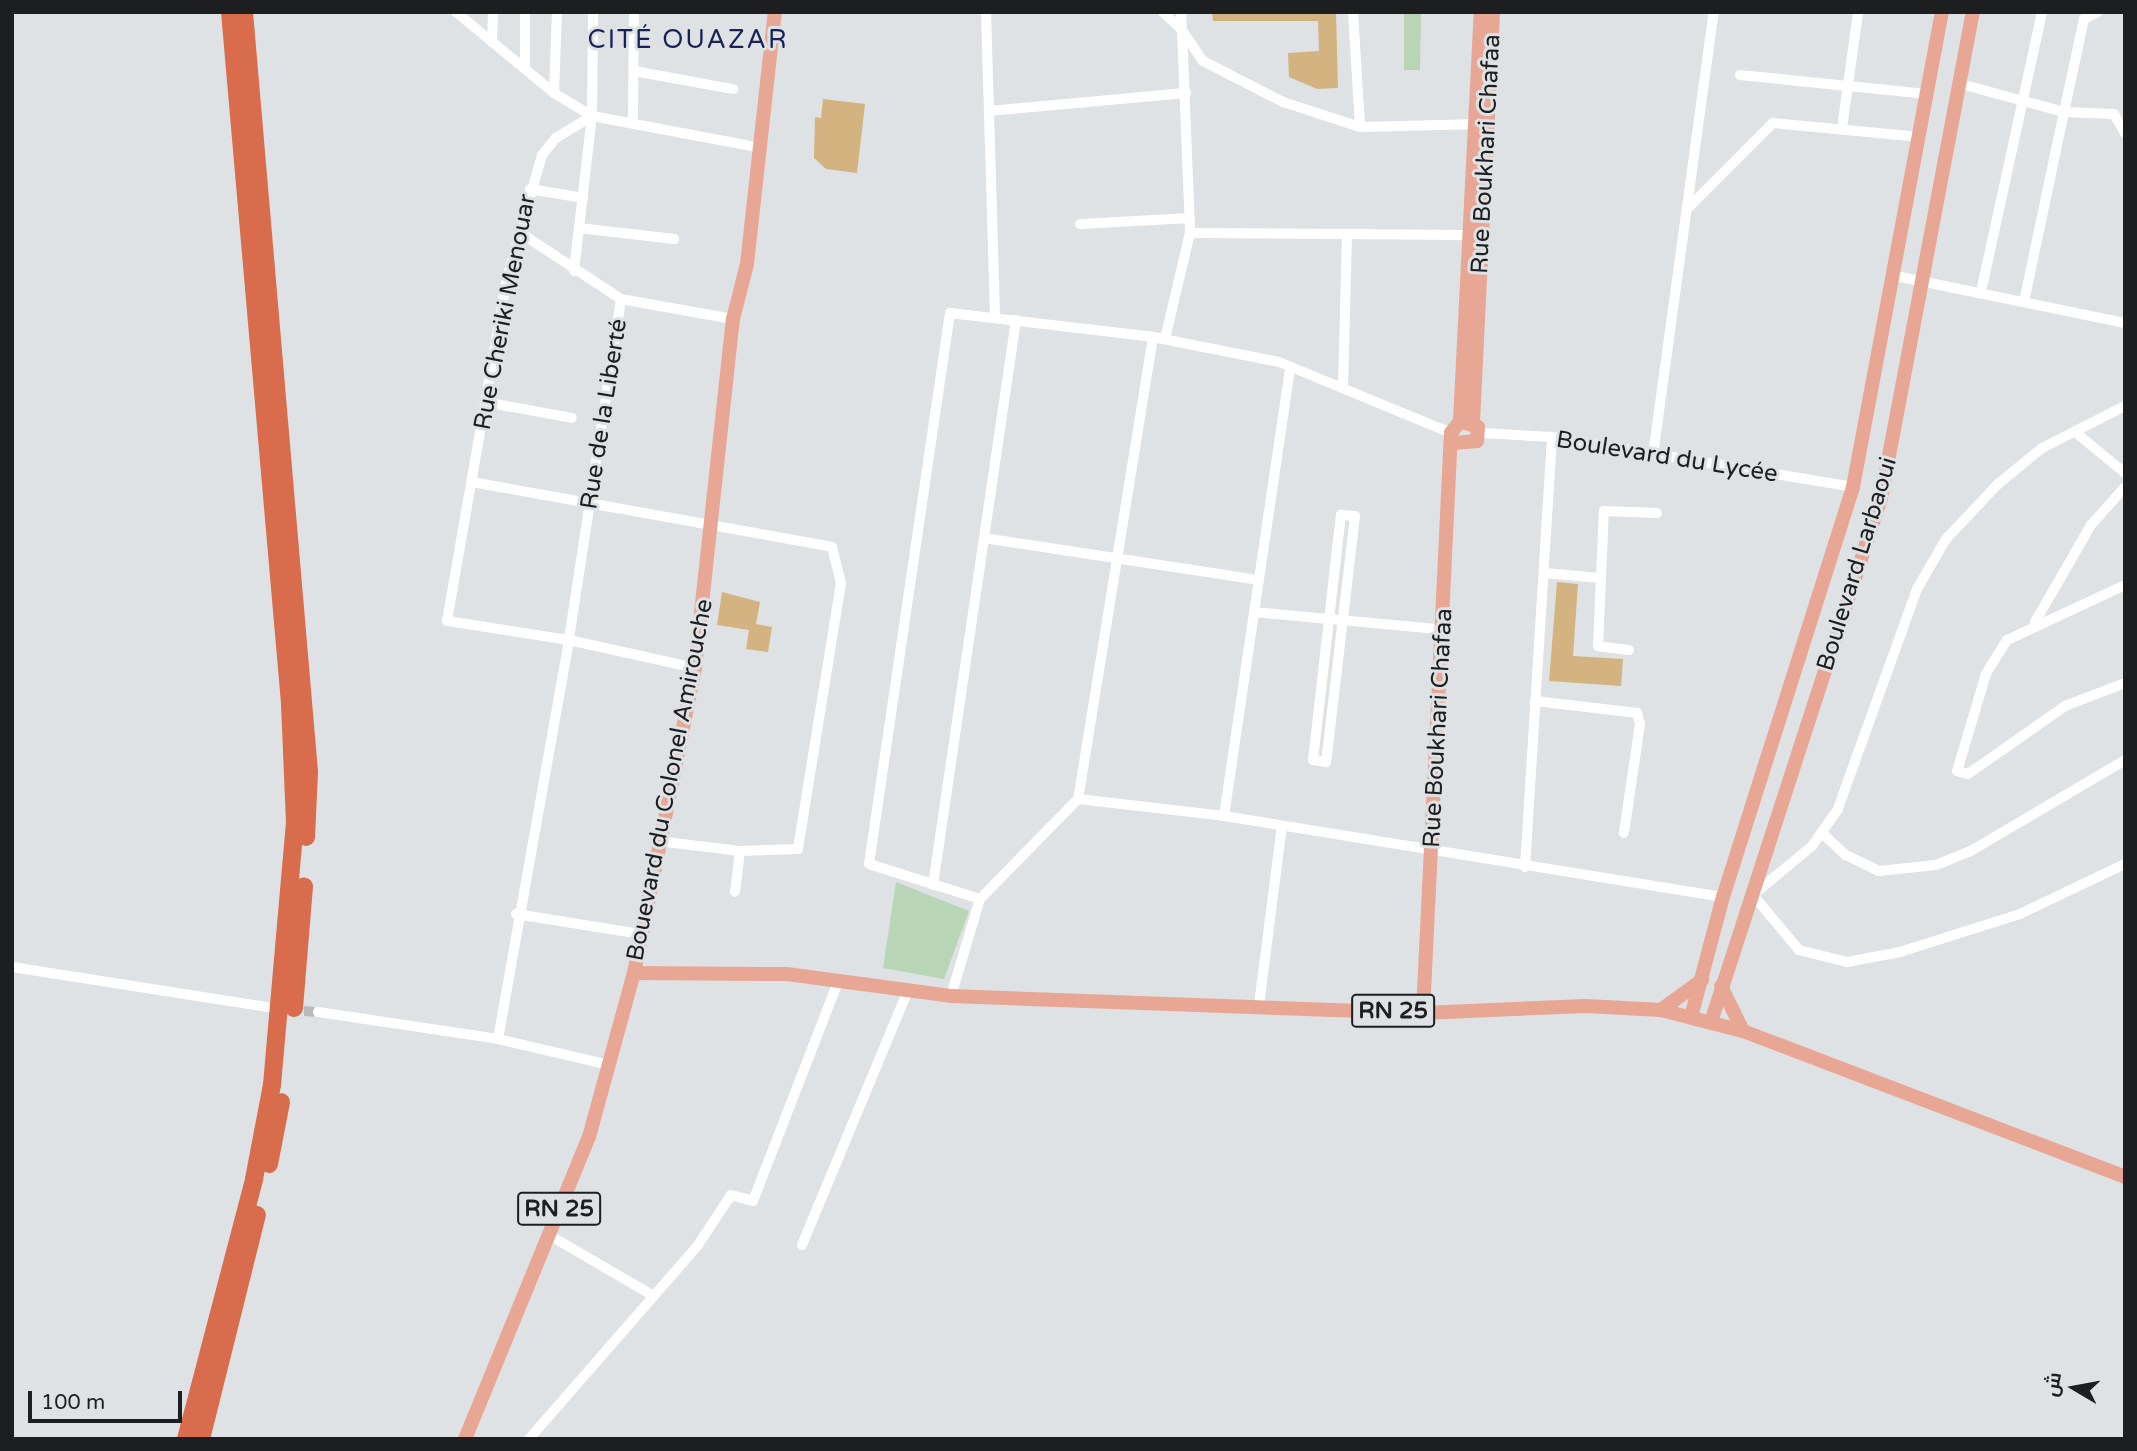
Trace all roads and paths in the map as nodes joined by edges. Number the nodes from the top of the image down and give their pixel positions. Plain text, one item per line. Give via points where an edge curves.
1 (230, 12) edge
2 (244, 12) edge
3 (456, 12) edge
4 (493, 12) edge
5 (525, 12) edge
6 (557, 12) edge
7 (593, 12) edge
8 (634, 12) edge
9 (775, 12) edge
10 (986, 12) edge
11 (1163, 12) edge
12 (1181, 12) edge
13 (1353, 12) edge
14 (1481, 12) edge
15 (1493, 12) edge
16 (1714, 12) edge
17 (1858, 12) edge
18 (1942, 12) edge
19 (1973, 12) edge
20 (2042, 12) edge
21 (2098, 12) edge
22 (1182, 30) junction
23 (492, 42) junction
24 (524, 67) junction
25 (634, 71) junction
26 (1740, 75) dead end
27 (1961, 84) junction
28 (1846, 85) junction
29 (733, 89) dead end
30 (554, 93) junction
31 (1186, 93) junction
32 (1928, 94) junction
33 (2023, 101) junction
34 (989, 111) junction
35 (2064, 112) junction
36 (592, 116) junction
37 (633, 120) junction
38 (1481, 124) junction
39 (1360, 127) junction
40 (1842, 128) junction
41 (2125, 132) edge
42 (1920, 137) junction
43 (761, 148) junction
44 (530, 189) junction
45 (583, 198) junction
46 (1687, 209) junction
47 (1190, 218) junction
48 (1080, 224) dead end
49 (579, 228) junction
50 (519, 232) junction
51 (1190, 233) junction
52 (1347, 234) junction
53 (1468, 235) junction
54 (674, 239) dead end
55 (574, 271) junction
56 (1896, 276) junction
57 (1925, 281) junction
58 (1981, 292) junction
59 (621, 299) junction
60 (2024, 302) junction
61 (995, 317) junction
62 (733, 319) junction
63 (1016, 320) junction
64 (2125, 323) edge
65 (1159, 338) junction
66 (1290, 367) junction
67 (1343, 388) junction
68 (485, 402) junction
69 (2125, 406) edge
70 (572, 418) dead end
71 (2075, 432) junction
72 (1463, 433) junction
73 (1552, 437) junction
74 (1653, 455) junction
75 (2125, 473) edge
76 (472, 482) junction
77 (1853, 487) junction
78 (2125, 487) edge
79 (592, 500) junction
80 (1657, 513) dead end
81 (714, 526) junction
82 (984, 538) junction
83 (1117, 559) junction
84 (1544, 573) junction
85 (1601, 578) junction
86 (1258, 580) junction
87 (2125, 585) edge
88 (1255, 612) junction
89 (1329, 620) junction
90 (1343, 621) junction
91 (2034, 624) junction
92 (1446, 631) junction
93 (569, 640) junction
94 (1629, 650) dead end
95 (695, 668) junction
96 (2125, 683) edge
97 (1535, 701) junction
98 (2125, 760) edge
99 (1078, 799) junction
100 (1224, 816) junction
101 (1282, 826) junction
102 (1624, 833) dead end
103 (1822, 833) junction
104 (658, 841) junction
105 (740, 851) junction
106 (1437, 853) junction
107 (2125, 864) edge
108 (1525, 867) junction
109 (1771, 882) junction
110 (933, 885) junction
111 (735, 892) dead end
112 (1753, 895) junction
113 (1723, 897) junction
114 (980, 899) junction
115 (1765, 909) junction
116 (516, 914) junction
117 (641, 934) junction
118 (12, 967) edge
119 (634, 973) junction
120 (839, 979) junction
121 (1701, 980) junction
122 (1721, 985) junction
123 (908, 990) junction
124 (951, 996) junction
125 (1259, 1006) junction
126 (273, 1008) dead end
127 (1661, 1010) junction
128 (318, 1012) tunnel mouth
129 (1427, 1012) junction
130 (1691, 1017) junction
131 (1711, 1022) junction
132 (1743, 1031) junction
133 (498, 1039) junction
134 (610, 1065) junction
135 (2125, 1177) edge
136 (549, 1236) junction
137 (802, 1245) dead end
138 (654, 1296) junction
139 (186, 1439) edge
140 (201, 1439) edge
141 (466, 1439) edge
142 (529, 1439) edge

1 - 139 highway via 290,703 295,823 272,1085 254,1179
2 - 140 highway via 309,772 303,939 276,1131
3 - 23 street
4 - 23 street
5 - 24 street
6 - 30 street
7 - 36 street
8 - 25 street
9 - 43 main road, Bouevard du Colonel Amirouche
10 - 34 street
11 - 22 street
12 - 22 street
13 - 39 street
14 - 38 main road, Rue Boukhari Chafaa
15 - 38 main road, Rue Boukhari Chafaa
16 - 46 street
17 - 28 street
18 - 32 main road, Boulevard Larbaoui
19 - 27 main road, Boulevard Larbaoui
20 - 33 street
21 - 35 street via 2084,19
22 - 31 street
22 - 39 street via 1203,61 1283,102
23 - 24 street
24 - 30 street
25 - 29 street
25 - 37 street
26 - 28 street
27 - 33 street
27 - 57 main road, Boulevard Larbaoui
28 - 32 street
28 - 40 street
30 - 36 street
31 - 34 street
31 - 47 street
32 - 42 main road, Boulevard Larbaoui
33 - 35 street
33 - 58 street
34 - 61 street
35 - 41 street via 2114,114
35 - 60 street
36 - 37 street
36 - 44 street, Rue Cheriki Menouar via 556,138 542,155
36 - 45 street
37 - 43 street
38 - 39 street
38 - 53 main road, Rue Boukhari Chafaa
38 - 72 main road, Rue Boukhari Chafaa
40 - 42 street
40 - 46 street via 1773,123
42 - 56 main road, Boulevard Larbaoui
43 - 62 main road, Bouevard du Colonel Amirouche via 747,264
44 - 45 street
44 - 50 street, Rue Cheriki Menouar
45 - 49 street
46 - 74 street
47 - 48 street
47 - 51 street
49 - 54 street
49 - 55 street
50 - 55 street
50 - 68 street, Rue Cheriki Menouar
51 - 52 street
51 - 65 street
52 - 53 street
52 - 67 street
53 - 72 main road, Rue Boukhari Chafaa
55 - 59 street
56 - 57 street
56 - 77 main road, Boulevard Larbaoui
57 - 58 street
57 - 112 main road, Boulevard Larbaoui via 1881,498
58 - 60 street
59 - 62 street, Rue de la Liberté
59 - 79 street, Rue de la Liberté
60 - 64 street
61 - 63 street, Boulevard du Lycée
61 - 110 street, Boulevard du Lycée via 950,313 869,864
62 - 81 main road, Bouevard du Colonel Amirouche
63 - 65 street, Boulevard du Lycée
63 - 82 street
65 - 66 street, Boulevard du Lycée
65 - 83 street
66 - 67 street, Boulevard du Lycée
66 - 86 street
67 - 72 street, Boulevard du Lycée
68 - 70 street
68 - 76 street, Rue Cheriki Menouar
69 - 71 street
71 - 75 street
71 - 103 street via 2042,448 1998,484 1946,539 1926,570 1847,786
72 - 73 street, Boulevard du Lycée
72 - 92 main road, Rue Boukhari Chafaa
73 - 74 street, Boulevard du Lycée
73 - 84 street
74 - 77 street, Boulevard du Lycée
76 - 79 street
76 - 93 street, Rue Cheriki Menouar via 447,621
77 - 113 main road, Boulevard Larbaoui
78 - 91 street via 2091,524
79 - 81 street
79 - 93 street, Rue de la Liberté
80 - 85 street via 1604,511
81 - 95 main road, Bouevard du Colonel Amirouche
81 - 105 street via 832,547 841,583 798,849
82 - 83 street
82 - 110 street
83 - 86 street
83 - 99 street
84 - 85 street
84 - 97 street
85 - 94 street via 1598,646
86 - 88 street
87 - 91 street
88 - 89 street
88 - 100 street
89 - 90 street
89 - 90 street via 1341,515 1355,516
89 - 90 street via 1313,761 1326,762
90 - 92 street
91 - 96 street via 2007,640 1990,665 1955,765 1960,775 2065,706
92 - 106 main road, Rue Boukhari Chafaa
93 - 95 street
93 - 116 street, Rue de la Liberté
95 - 104 main road, Bouevard du Colonel Amirouche
97 - 102 street via 1637,713 1640,724
97 - 108 street
98 - 103 street via 2088,777 1969,852 1936,865 1879,871 1846,855
99 - 100 street
99 - 114 street
100 - 101 street
101 - 106 street
101 - 125 street
103 - 109 street
104 - 105 street
104 - 117 main road, Bouevard du Colonel Amirouche
105 - 111 street
106 - 108 street
106 - 129 main road, Rue Boukhari Chafaa
107 - 115 street via 2020,914 1900,952 1847,962 1799,950
108 - 113 street
109 - 112 street
109 - 115 street
110 - 114 street
112 - 115 street
112 - 122 main road, Boulevard Larbaoui
113 - 121 main road, Boulevard Larbaoui
114 - 124 street
116 - 117 street
116 - 133 street, Rue de la Liberté
117 - 119 main road, Bouevard du Colonel Amirouche
118 - 126 street
119 - 120 main road, RN 25
119 - 134 main road, Bouevard du Colonel Amirouche / RN 25
120 - 123 main road, RN 25
120 - 138 street via 758,1191 748,1202 731,1195
121 - 122 main road
121 - 127 main road
121 - 130 main road, Boulevard Larbaoui
122 - 131 main road, Boulevard Larbaoui
122 - 132 main road
123 - 124 main road, RN 25
123 - 137 street
124 - 125 main road, RN 25
125 - 129 main road, RN 25
127 - 129 main road, RN 25
127 - 130 main road, RN 25
128 - 133 street
130 - 131 main road, RN 25
131 - 132 main road, RN 25
132 - 135 main road, RN 25
133 - 134 street
134 - 136 main road, Bouevard du Colonel Amirouche / RN 25
136 - 138 street
136 - 141 main road, Bouevard du Colonel Amirouche / RN 25
138 - 142 street

